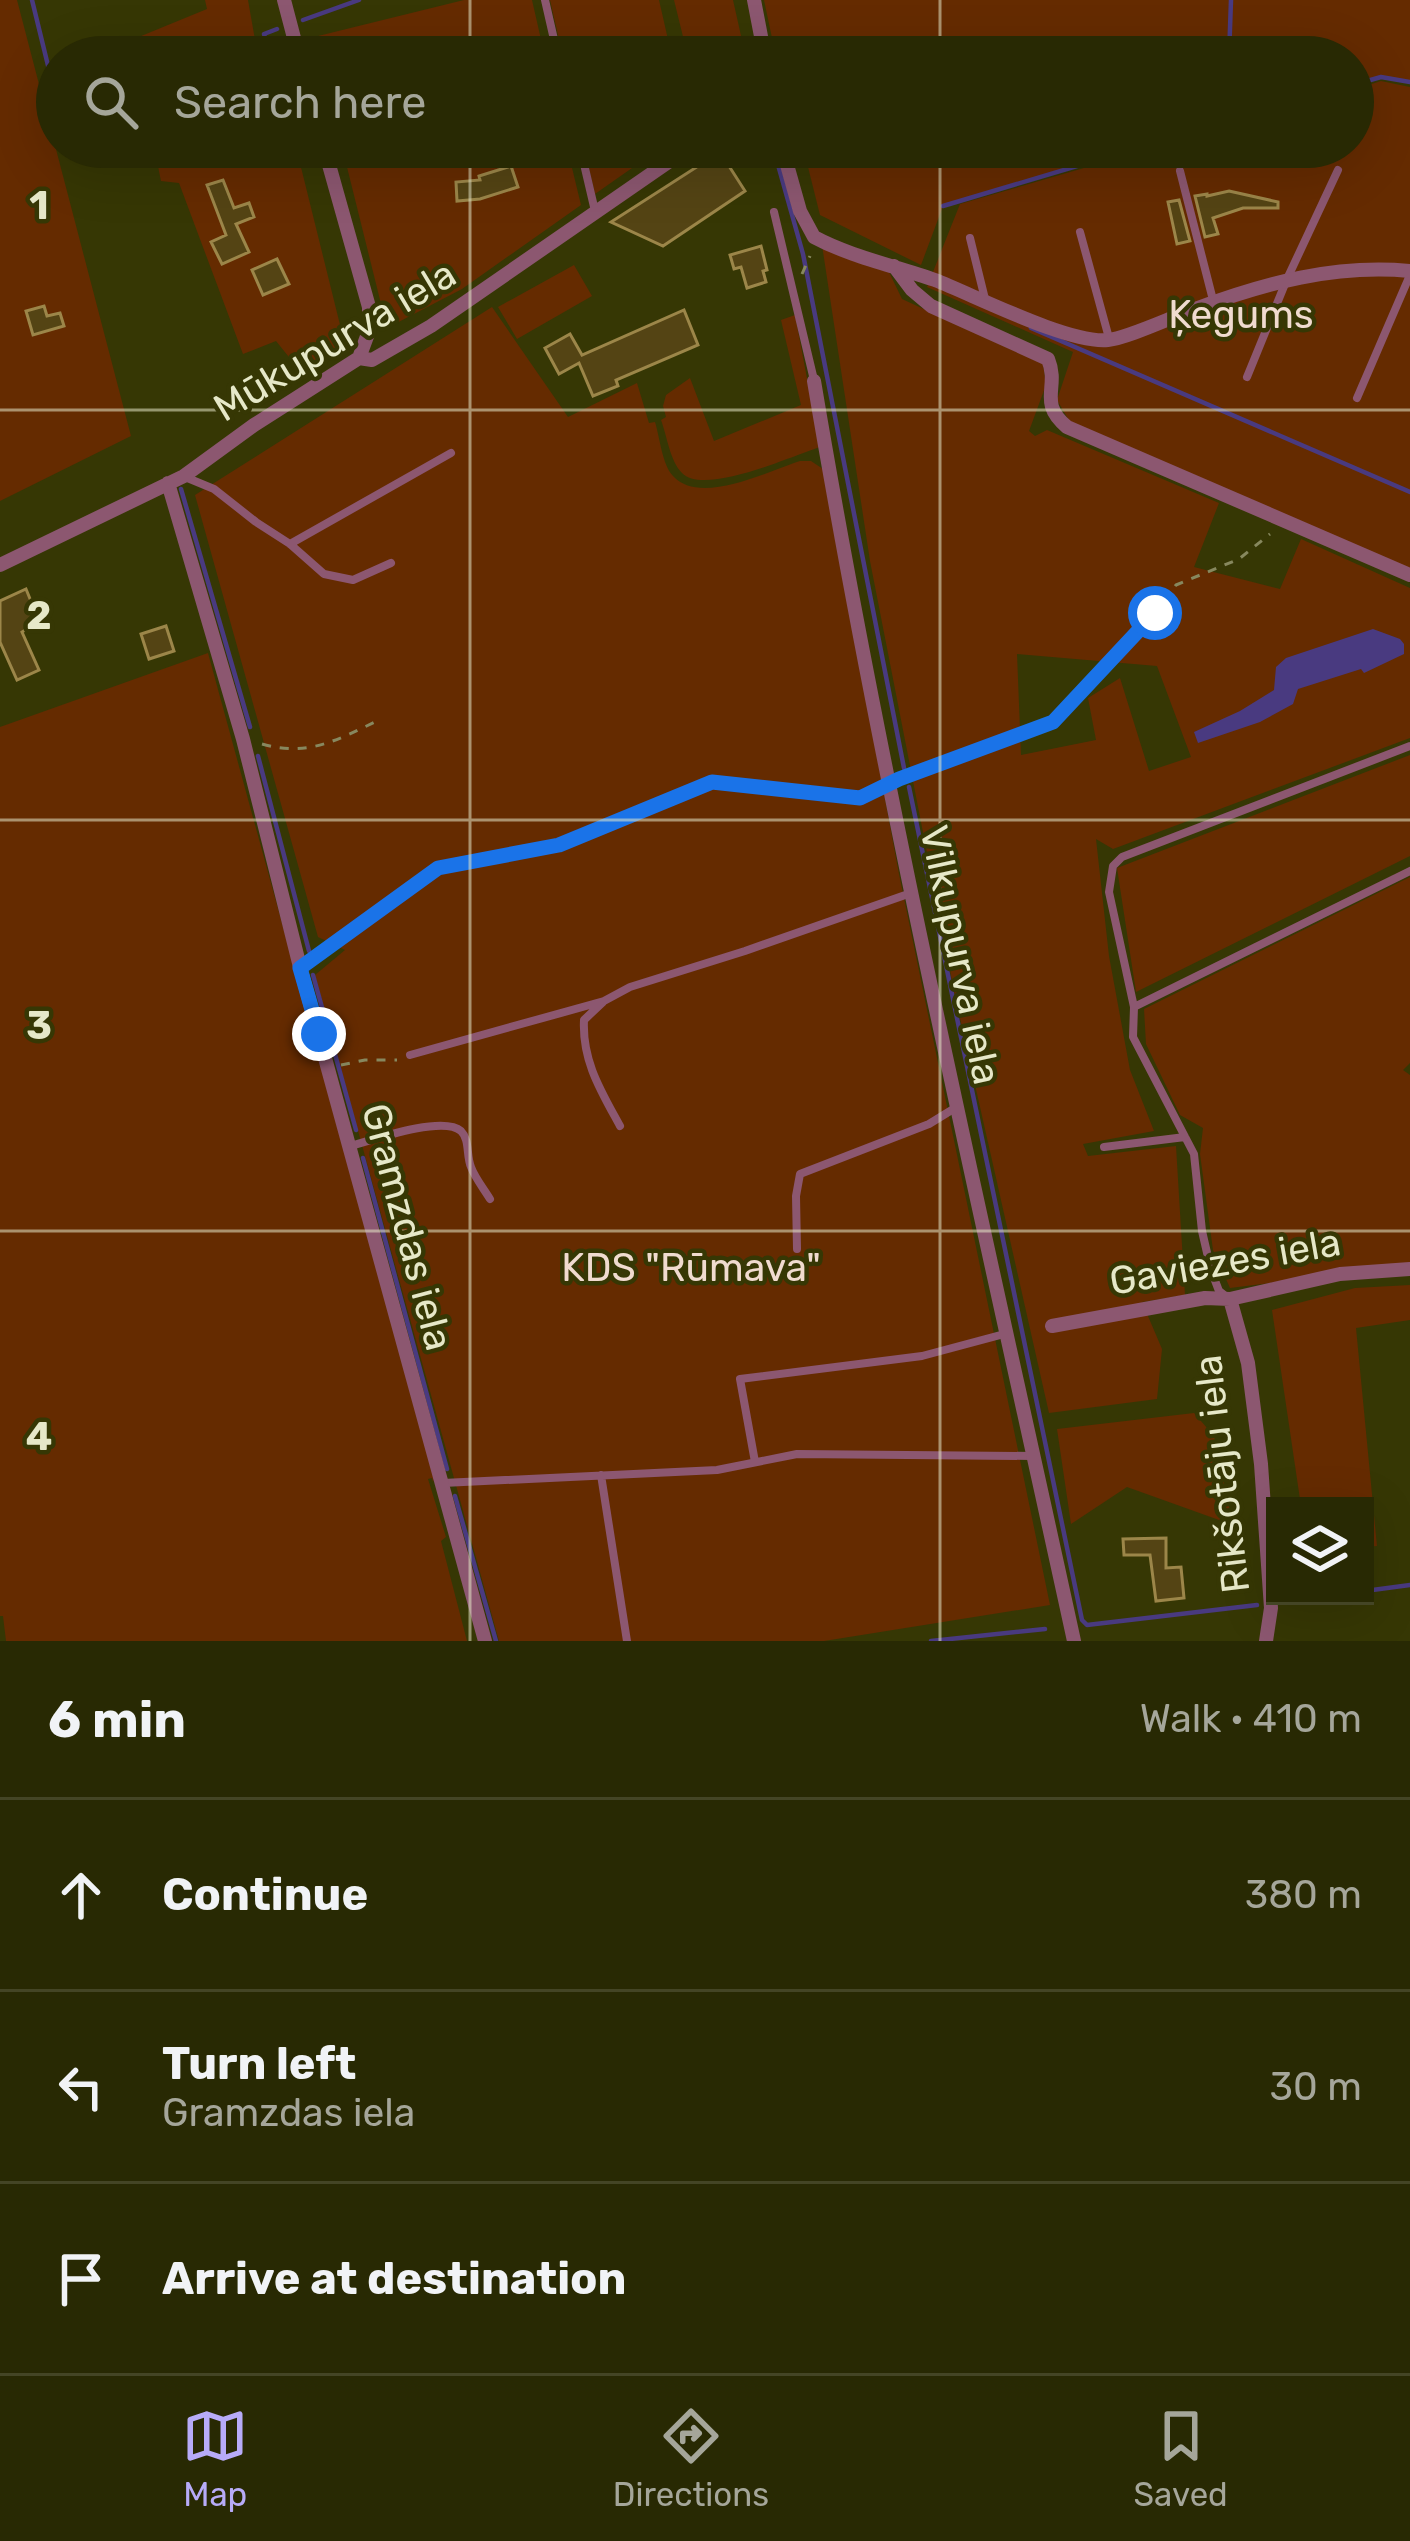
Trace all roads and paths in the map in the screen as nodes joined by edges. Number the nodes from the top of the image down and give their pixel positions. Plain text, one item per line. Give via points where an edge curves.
1 (284, 0) edge
2 (545, 0) edge
3 (754, 0) edge
4 (293, 36) edge
5 (553, 36) edge
6 (761, 36) edge
7 (330, 168) edge
8 (585, 168) edge
9 (660, 168) edge
10 (788, 168) edge
11 (1338, 170) dead end
12 (1180, 171) dead end
13 (596, 212) junction
14 (774, 212) dead end
15 (1080, 232) dead end
16 (970, 238) dead end
17 (812, 253) dead end
18 (894, 266) junction
19 (802, 273) dead end
20 (1410, 273) edge
21 (1287, 279) junction
22 (985, 299) junction
23 (1214, 302) junction
24 (1109, 340) junction
25 (358, 358) junction
26 (1247, 377) dead end
27 (814, 381) joint
28 (1357, 398) dead end
29 (451, 453) dead end
30 (184, 476) junction
31 (168, 483) junction
32 (1286, 521) junction
33 (290, 544) junction
34 (391, 563) dead end
35 (0, 566) edge
36 (1410, 575) edge
37 (379, 721) dead end
38 (243, 739) junction
39 (1410, 746) edge
40 (894, 783) junction
41 (1410, 872) edge
42 (913, 892) junction
43 (300, 968) junction
44 (604, 1001) junction
45 (1134, 1007) junction
46 (410, 1055) joint
47 (329, 1068) junction
48 (958, 1106) junction
49 (620, 1126) dead end
50 (1185, 1137) junction
51 (351, 1146) junction
52 (1104, 1147) dead end
53 (490, 1199) dead end
54 (797, 1249) dead end
55 (1410, 1269) edge
56 (1230, 1299) junction
57 (1052, 1326) dead end
58 (1008, 1334) junction
59 (1034, 1456) junction
60 (755, 1462) junction
61 (601, 1475) junction
62 (442, 1483) junction
63 (485, 1641) edge
64 (627, 1641) edge
65 (1074, 1641) edge
66 (1266, 1641) edge

1 - 4 street
2 - 5 lane
3 - 6 street
7 - 25 street via 368,307
8 - 13 lane
9 - 13 street, Mūkupurva iela
10 - 18 street via 814,237
11 - 21 lane
12 - 23 lane
13 - 25 street, Mūkupurva iela via 431,326 372,360
14 - 27 lane, Vilkupurva iela
15 - 24 lane
16 - 22 lane
17 - 19 path
18 - 22 street
18 - 32 street via 931,306 1048,359 1049,404 1067,427
20 - 21 street via 1378,268
20 - 28 lane
21 - 23 street
21 - 26 lane
22 - 24 street via 1077,337
23 - 24 street
25 - 30 street, Mūkupurva iela
27 - 40 street, Vilkupurva iela
29 - 33 lane
30 - 31 street, Mūkupurva iela
30 - 33 lane
31 - 35 street, Mūkupurva iela
31 - 38 street, Gramzdas iela
32 - 36 street
32 - 40 path via 1239,559 1176,585 1053,722
33 - 34 lane via 334,578 353,580
37 - 38 path via 308,749
38 - 43 street, Gramzdas iela
39 - 45 lane via 1112,866 1109,892
40 - 42 street, Vilkupurva iela
40 - 43 path via 860,798 712,782 559,845 438,868
41 - 45 lane
42 - 44 lane
42 - 48 street, Vilkupurva iela
43 - 47 street, Gramzdas iela
44 - 46 lane
44 - 49 lane via 584,1020 584,1033 589,1068
45 - 50 lane via 1133,1037
46 - 47 path
47 - 51 street, Gramzdas iela
48 - 54 lane via 800,1174
48 - 58 street, Vilkupurva iela
50 - 52 lane
50 - 56 lane via 1211,1270
51 - 53 lane via 454,1127
51 - 62 street, Gramzdas iela
55 - 56 street, Gaviezes iela via 1340,1274
56 - 57 street, Gaviezes iela
56 - 66 street, Rikšotāju iela via 1261,1464
58 - 59 street, Vilkupurva iela
58 - 60 lane via 922,1356 740,1379
59 - 60 lane via 797,1454
59 - 65 street, Vilkupurva iela
60 - 61 lane
61 - 62 lane
61 - 64 lane
62 - 63 street, Gramzdas iela

